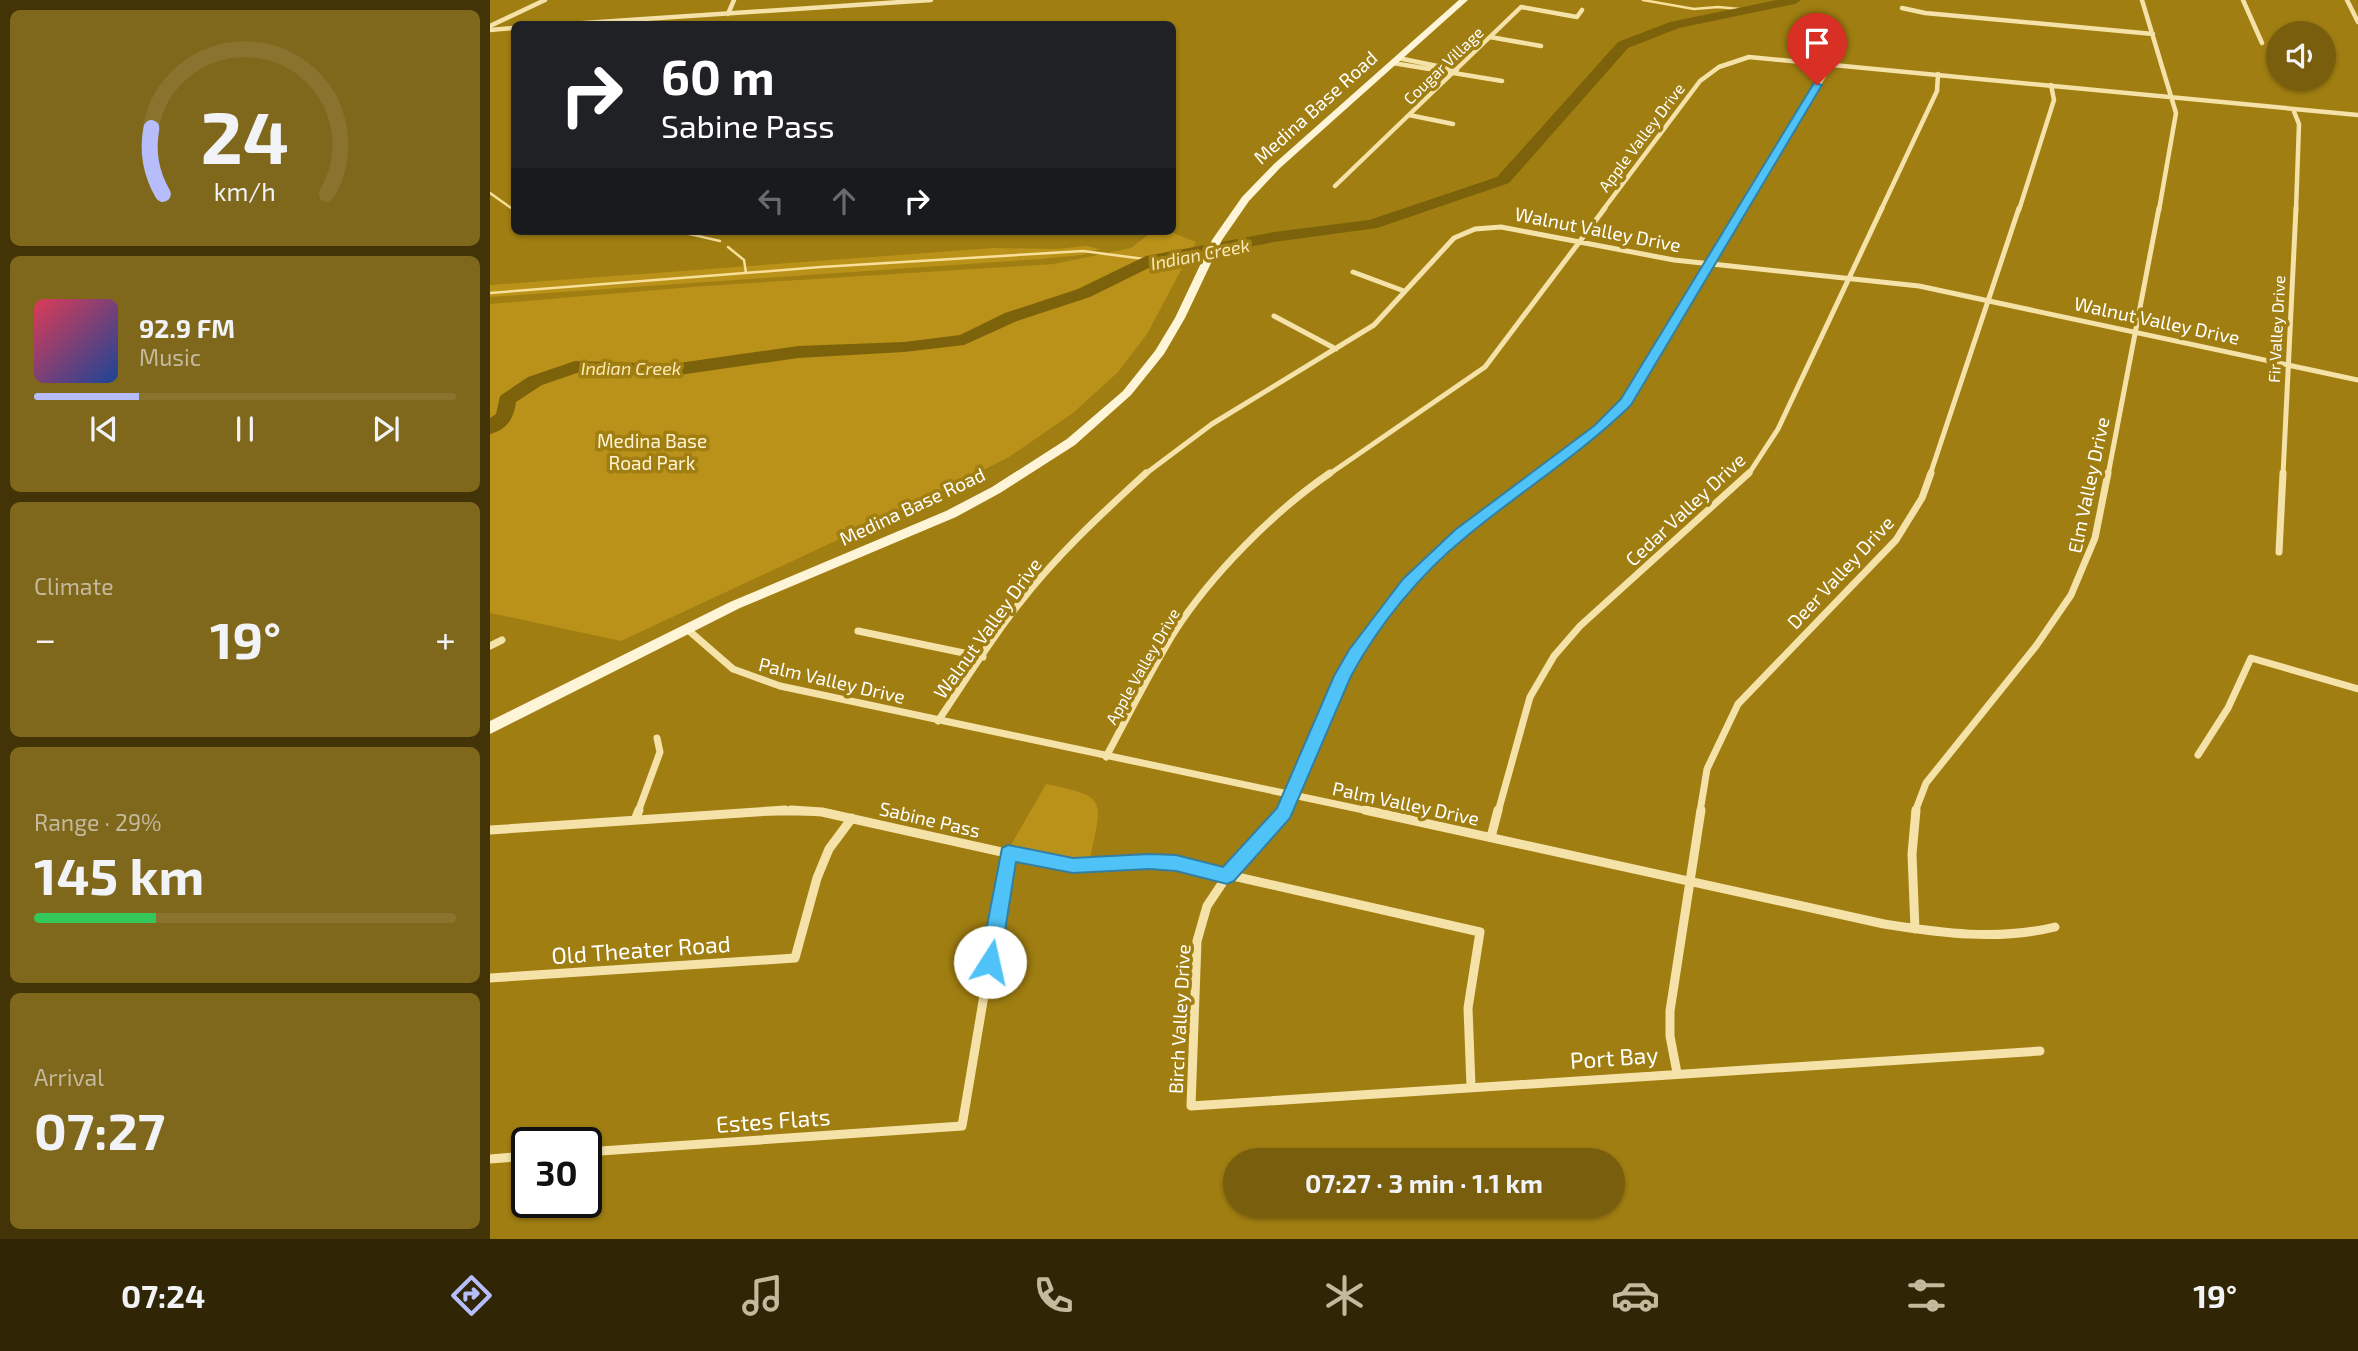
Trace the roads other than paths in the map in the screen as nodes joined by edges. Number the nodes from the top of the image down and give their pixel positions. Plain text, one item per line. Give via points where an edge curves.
1 (545, 0) edge
2 (734, 0) edge
3 (930, 0) edge
4 (1464, 0) edge
5 (2142, 0) edge
6 (2244, 0) edge
7 (2347, 0) edge
8 (1902, 8) dead end
9 (1581, 10) dead end
10 (728, 14) junction
11 (617, 21) edge
12 (2358, 22) edge
13 (490, 28) edge
14 (511, 28) edge
15 (2153, 34) junction
16 (1490, 37) junction
17 (2262, 43) dead end
18 (1541, 46) dead end
19 (1396, 60) junction
20 (1831, 64) junction
21 (1456, 72) junction
22 (1938, 74) junction
23 (1502, 81) dead end
24 (2051, 85) junction
25 (2172, 97) junction
26 (2293, 109) junction
27 (1409, 115) junction
28 (2358, 115) edge
29 (1453, 124) dead end
30 (1335, 186) dead end
31 (1580, 243) junction
32 (1710, 265) junction
33 (1353, 272) dead end
34 (1851, 276) junction
35 (1404, 291) junction
36 (1990, 300) junction
37 (1274, 316) dead end
38 (2137, 331) junction
39 (1336, 349) junction
40 (2288, 364) junction
41 (2358, 380) edge
42 (2279, 552) dead end
43 (687, 629) junction
44 (858, 631) dead end
45 (502, 640) dead end
46 (490, 646) edge
47 (982, 657) junction
48 (2358, 689) edge
49 (939, 721) junction
50 (490, 728) edge
51 (657, 738) dead end
52 (2197, 755) dead end
53 (1106, 757) junction
54 (1293, 795) junction
55 (852, 818) junction
56 (635, 820) junction
57 (490, 830) edge
58 (1491, 837) junction
59 (1008, 853) junction
60 (1227, 876) junction
61 (1690, 881) junction
62 (2055, 927) dead end
63 (1915, 929) junction
64 (490, 978) edge
65 (2040, 1051) dead end
66 (1677, 1073) junction
67 (1471, 1086) junction
68 (1191, 1106) joint
69 (602, 1151) edge
70 (511, 1157) edge
71 (490, 1159) edge

1 - 13 street
2 - 10 street
3 - 10 street
4 - 19 street, Medina Base Road
5 - 15 street, Elm Valley Drive
6 - 17 street
7 - 12 street
8 - 15 street
9 - 16 street, Cougar Village via 1577,17 1521,7
10 - 11 street
13 - 14 street
15 - 25 street, Elm Valley Drive
16 - 18 street
16 - 21 street, Cougar Village
19 - 21 street
19 - 43 street, Medina Base Road via 1258,184 1232,215 1160,352 1127,393 1072,442 951,514 760,593
20 - 22 street, Apple Valley Drive
20 - 31 street, Apple Valley Drive via 1748,57 1707,74
20 - 32 street, Birch Valley Drive
21 - 23 street
21 - 27 street, Cougar Village
22 - 24 street, Apple Valley Drive
22 - 34 street, Cedar Valley Drive via 1937,91
24 - 25 street, Apple Valley Drive
24 - 36 street, Deer Valley Drive via 2054,100
25 - 26 street, Apple Valley Drive
25 - 38 street, Elm Valley Drive via 2174,127
26 - 28 street, Apple Valley Drive
26 - 40 street, Fir Valley Drive via 2300,130
27 - 29 street
27 - 30 street, Cougar Village
31 - 32 street, Walnut Valley Drive
31 - 35 street, Walnut Valley Drive via 1501,227 1475,229 1445,246
31 - 53 street, Apple Valley Drive via 1485,367 1313,485 1236,554 1174,633
32 - 34 street, Walnut Valley Drive
32 - 54 street, Birch Valley Drive via 1614,415 1460,533 1408,583 1349,665
33 - 35 street
34 - 36 street, Walnut Valley Drive
34 - 58 street, Cedar Valley Drive via 1759,462 1726,497 1580,626 1541,676 1522,721
35 - 39 street, Walnut Valley Drive via 1374,325
36 - 38 street, Walnut Valley Drive
36 - 61 street, Deer Valley Drive via 1935,467 1907,524 1738,704 1728,721 1707,769
37 - 39 street
38 - 40 street, Walnut Valley Drive
38 - 63 street, Elm Valley Drive via 2095,538 2076,591 1917,798
39 - 47 street, Walnut Valley Drive via 1212,424 1154,466 1052,564
40 - 41 street, Walnut Valley Drive
40 - 42 street, Fir Valley Drive
43 - 49 street, Palm Valley Drive via 746,676
43 - 50 street, Medina Base Road
44 - 47 street
45 - 46 street
47 - 49 street, Walnut Valley Drive
48 - 52 street via 2251,658 2228,708
49 - 53 street, Palm Valley Drive
51 - 56 street via 660,752
53 - 54 street, Palm Valley Drive
54 - 58 street, Palm Valley Drive
54 - 60 street, Birch Valley Drive via 1284,813
55 - 56 street, Sabine Pass via 788,810
55 - 59 street, Sabine Pass
55 - 64 street, Old Theater Road via 817,878 795,958
56 - 57 street, Sabine Pass
58 - 61 street, Palm Valley Drive
59 - 60 street, Sabine Pass via 1073,866 1176,863
59 - 69 street, Estes Flats via 962,1126
60 - 67 street, Sabine Pass via 1480,932 1466,1004
60 - 68 street, Birch Valley Drive via 1207,905 1197,942
61 - 63 street, Palm Valley Drive
61 - 66 street, Deer Valley Drive via 1670,1011
62 - 63 street, Palm Valley Drive via 1992,934
65 - 66 street, Port Bay
66 - 67 street, Port Bay
67 - 68 street, Port Bay
70 - 71 street

